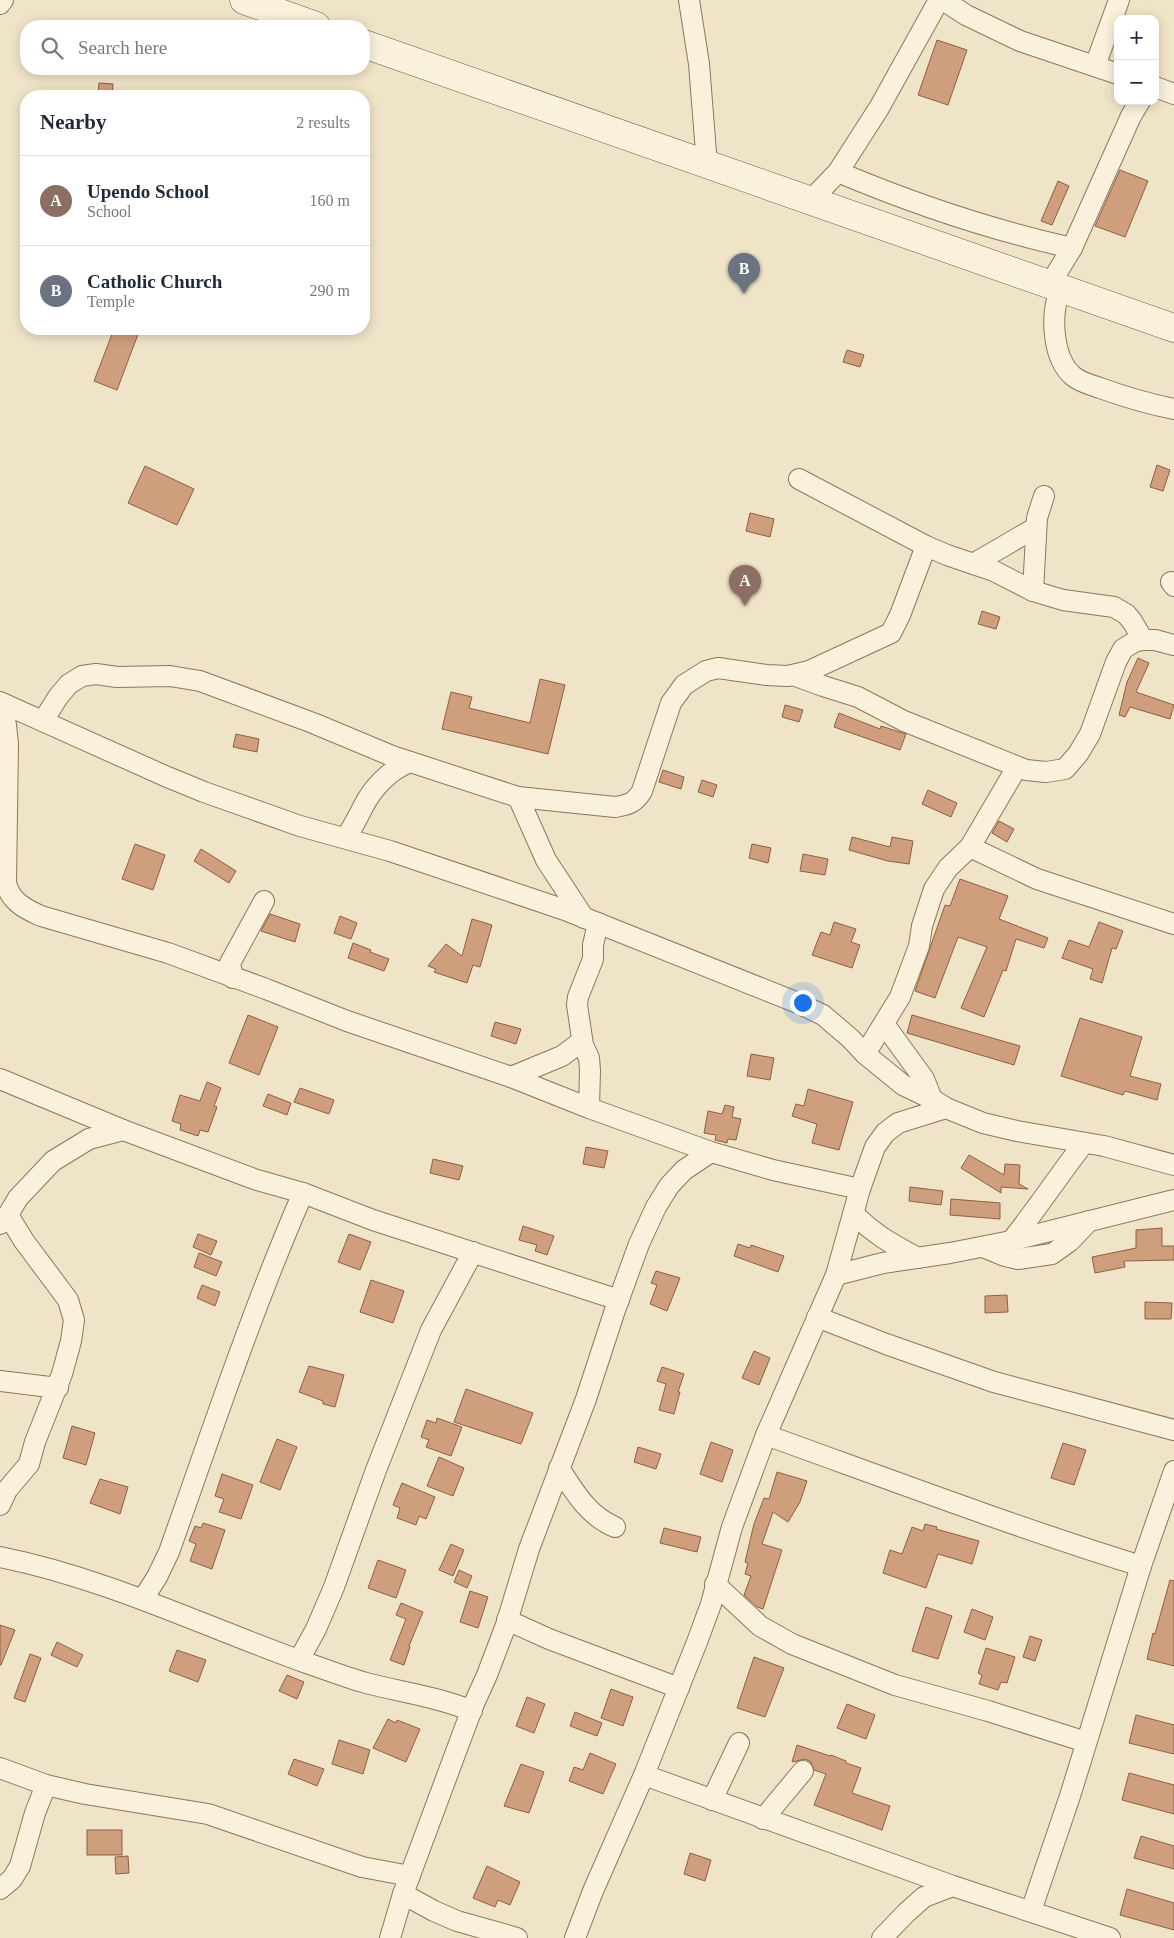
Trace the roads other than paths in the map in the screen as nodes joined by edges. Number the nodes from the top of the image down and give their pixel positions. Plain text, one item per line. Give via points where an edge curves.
1 (3, 0) edge
2 (244, 0) edge
3 (689, 0) edge
4 (939, 0) edge
5 (943, 0) edge
6 (1119, 0) edge
7 (0, 4) edge
8 (299, 20) edge
9 (370, 46) edge
10 (1095, 66) junction
11 (1114, 73) edge
12 (1159, 89) edge
13 (1174, 94) edge
14 (1138, 105) edge
15 (707, 165) junction
16 (838, 172) junction
17 (811, 200) junction
18 (1072, 248) junction
19 (1050, 284) junction
20 (1174, 328) edge
21 (1174, 409) edge
22 (799, 479) dead end
23 (1044, 496) dead end
24 (1036, 528) junction
25 (926, 546) junction
26 (973, 564) junction
27 (1033, 591) junction
28 (1143, 640) junction
29 (1174, 645) edge
30 (793, 675) junction
31 (0, 702) edge
32 (43, 721) junction
33 (410, 762) junction
34 (1017, 767) junction
35 (518, 797) junction
36 (346, 837) junction
37 (970, 847) junction
38 (4, 894) edge
39 (264, 901) dead end
40 (591, 920) junction
41 (1172, 920) edge
42 (234, 978) junction
43 (884, 1024) junction
44 (582, 1041) junction
45 (865, 1054) junction
46 (511, 1077) junction
47 (0, 1079) edge
48 (939, 1104) junction
49 (589, 1108) junction
50 (124, 1130) junction
51 (1084, 1143) junction
52 (711, 1152) junction
53 (1174, 1164) edge
54 (860, 1189) junction
55 (303, 1193) junction
56 (1174, 1200) edge
57 (854, 1214) junction
58 (4, 1220) edge
59 (1089, 1221) junction
60 (1012, 1240) junction
61 (983, 1247) junction
62 (473, 1252) junction
63 (918, 1258) junction
64 (836, 1275) junction
65 (619, 1300) junction
66 (817, 1317) junction
67 (0, 1381) edge
68 (58, 1388) junction
69 (1174, 1430) edge
70 (766, 1435) junction
71 (559, 1468) junction
72 (1174, 1471) edge
73 (0, 1506) edge
74 (615, 1527) dead end
75 (0, 1557) edge
76 (1141, 1566) junction
77 (715, 1584) junction
78 (143, 1599) junction
79 (507, 1620) junction
80 (299, 1660) junction
81 (679, 1688) junction
82 (472, 1711) junction
83 (1086, 1742) junction
84 (740, 1743) dead end
85 (0, 1768) edge
86 (803, 1771) dead end
87 (644, 1776) junction
88 (46, 1785) junction
89 (712, 1800) junction
90 (763, 1819) junction
91 (410, 1876) junction
92 (954, 1886) junction
93 (0, 1890) edge
94 (403, 1894) junction
95 (1031, 1911) junction
96 (390, 1938) edge
97 (517, 1938) edge
98 (575, 1938) edge
99 (882, 1938) edge
100 (1110, 1938) edge

1 - 7 street
2 - 8 main road
3 - 15 street via 699,64
4 - 16 street via 879,108
5 - 10 street via 1020,41
6 - 10 street
9 - 15 main road
10 - 11 street
12 - 13 street
14 - 18 street
15 - 17 main road
16 - 17 street
16 - 18 street via 981,225
17 - 19 main road
18 - 19 street
19 - 20 main road
19 - 21 street via 1058,296 1055,312 1059,353 1071,375 1132,400
22 - 25 street
23 - 24 street
24 - 26 street
24 - 27 street
25 - 26 street
25 - 30 street via 891,633 833,661
26 - 27 street
27 - 28 street via 1063,600 1114,607 1126,614
28 - 29 street
28 - 34 street via 1123,649 1090,734 1065,769 1046,772
30 - 34 street via 858,697 904,720
30 - 35 street via 766,675 718,668 706,671 684,685 671,704 642,791 627,805 615,807
31 - 32 street
31 - 38 street via 8,744
32 - 33 street via 69,684 82,676 170,676 200,681
32 - 36 street via 204,792 300,826
33 - 35 street
33 - 36 street via 397,767 374,789
34 - 37 street
35 - 40 street via 546,860 562,887
36 - 40 street via 478,879
37 - 41 street via 1036,879 1124,909
37 - 43 street via 948,868 934,889 920,946 900,997
38 - 42 street via 41,916 168,953
39 - 42 street via 230,963
40 - 44 street via 594,959 577,1005
40 - 45 street via 806,1007 822,1015
42 - 46 street
43 - 45 street
43 - 48 street
44 - 46 street via 562,1056
44 - 49 street via 589,1058
45 - 48 street via 903,1085
46 - 49 street
47 - 50 street
48 - 51 street via 984,1123
48 - 54 street via 898,1123 885,1134 874,1147
49 - 52 street
50 - 55 street
50 - 58 street via 89,1139 53,1161 18,1198
51 - 53 street
51 - 60 street
52 - 54 street via 773,1170
52 - 65 street via 684,1170 669,1186 639,1244
54 - 57 street
55 - 62 street via 373,1220
55 - 78 street via 230,1375 169,1552
56 - 59 street
57 - 63 street via 871,1231
57 - 64 street
58 - 68 street via 24,1242 71,1308 74,1320 71,1341
59 - 60 street
59 - 61 street via 1070,1242 1052,1254 1018,1259
60 - 61 street
61 - 63 street
62 - 65 street
62 - 80 street via 432,1330 334,1587
63 - 64 street
64 - 66 street
65 - 71 street
66 - 69 street via 994,1382
66 - 70 street
67 - 68 street
68 - 73 street via 29,1464 7,1490
70 - 76 street via 960,1507
70 - 77 street via 732,1526
71 - 74 street via 593,1513
71 - 79 street
72 - 76 street
75 - 78 street via 69,1574
76 - 83 street
77 - 81 street via 703,1627
77 - 83 street via 760,1626 792,1644 895,1685
78 - 80 street
79 - 81 street
79 - 82 street
80 - 82 street via 364,1682
81 - 87 street
82 - 91 street
83 - 95 street
84 - 89 street
85 - 88 street
86 - 90 street
87 - 89 street
87 - 98 street
88 - 91 street via 208,1814 362,1867
88 - 93 street via 20,1866
89 - 90 street
90 - 92 street
91 - 94 street
92 - 95 street
92 - 99 street via 924,1896
94 - 96 street
94 - 97 street via 457,1921
95 - 100 street

